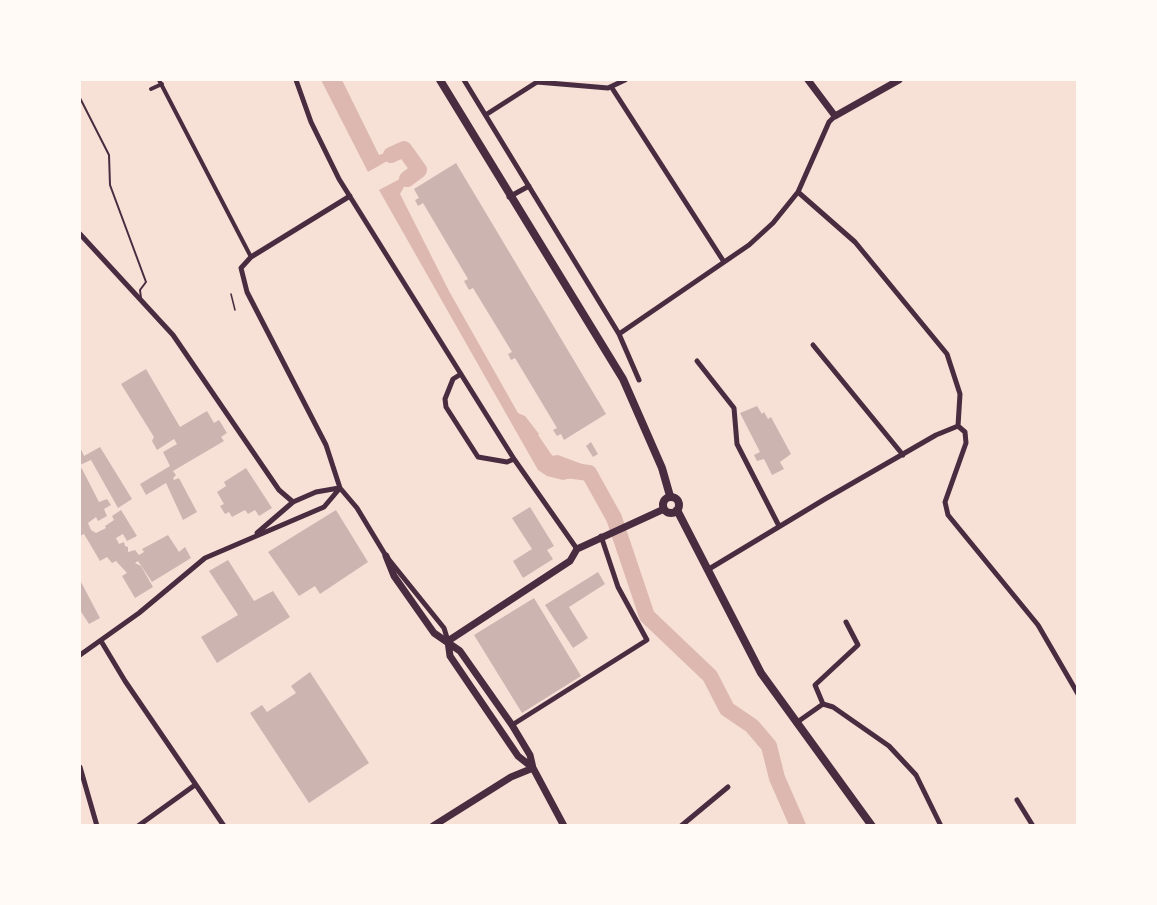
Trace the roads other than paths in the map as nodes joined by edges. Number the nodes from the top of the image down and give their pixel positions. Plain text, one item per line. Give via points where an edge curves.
1 (296, 80) edge
2 (440, 80) edge
3 (464, 80) edge
4 (625, 80) edge
5 (808, 80) edge
6 (899, 80) edge
7 (161, 82) edge
8 (612, 88) junction
9 (151, 89) dead end
10 (80, 98) edge
11 (486, 114) junction
12 (835, 116) junction
13 (529, 186) junction
14 (798, 192) junction
15 (350, 196) junction
16 (509, 197) junction
17 (80, 234) edge
18 (251, 257) junction
19 (724, 262) junction
20 (141, 301) junction
21 (619, 334) junction
22 (813, 345) dead end
23 (698, 361) dead end
24 (461, 374) junction
25 (639, 380) dead end
26 (958, 426) junction
27 (903, 455) junction
28 (514, 459) junction
29 (340, 488) junction
30 (670, 496) junction
31 (293, 502) junction
32 (664, 509) junction
33 (676, 510) junction
34 (780, 526) junction
35 (604, 535) junction
36 (254, 536) junction
37 (577, 549) junction
38 (386, 556) junction
39 (709, 569) junction
40 (846, 622) dead end
41 (101, 640) junction
42 (448, 641) junction
43 (80, 655) edge
44 (1077, 694) edge
45 (823, 704) junction
46 (796, 723) junction
47 (512, 725) junction
48 (80, 767) edge
49 (533, 768) junction
50 (195, 784) junction
51 (728, 787) dead end
52 (1017, 800) dead end
53 (97, 825) edge
54 (138, 825) edge
55 (224, 825) edge
56 (433, 825) edge
57 (564, 825) edge
58 (681, 825) edge
59 (872, 825) edge
60 (941, 825) edge
61 (1033, 825) edge

1 - 15 street via 311,122
2 - 16 main road
3 - 11 street
4 - 8 street
5 - 12 street
6 - 12 street
7 - 9 street
7 - 18 street
8 - 11 street via 537,82
8 - 19 street
10 - 20 lane via 108,155 110,185 146,282 140,290
11 - 13 street
12 - 14 street
13 - 16 street
13 - 21 street
14 - 19 street via 773,223
14 - 26 street via 855,242 947,354 960,394
15 - 18 street
15 - 24 street
16 - 30 main road via 623,379 662,468
17 - 20 street
18 - 29 street via 241,268 247,292 326,445
19 - 21 street
20 - 31 street via 172,335 279,490
21 - 25 street
22 - 27 street
23 - 34 street via 734,408 737,444
24 - 28 street
24 - 28 street via 453,379 446,407 478,457 507,462
26 - 27 street
26 - 44 street via 965,432 966,443 945,502 948,515 1038,625
27 - 34 street
28 - 37 street
29 - 31 street via 316,492
29 - 36 street via 324,507
29 - 38 street
30 - 32 main road via 663,501
30 - 33 main road via 679,502
31 - 36 street
32 - 33 main road via 670,513
32 - 35 street
33 - 39 main road
34 - 39 street
35 - 37 street
35 - 47 street via 618,587 647,640
36 - 41 street via 205,558
37 - 42 street via 570,561
38 - 42 street via 444,628
38 - 42 street via 394,576 434,633
39 - 46 main road via 761,673
40 - 45 street via 858,645 815,685
41 - 43 street
41 - 50 street
42 - 47 street via 460,651
42 - 49 street via 450,656 518,756
45 - 46 street
45 - 60 street via 889,746 916,775
46 - 59 main road
47 - 49 street via 530,755
48 - 53 street
49 - 56 street
49 - 57 street
50 - 54 street
50 - 55 street
51 - 58 street
52 - 61 street

